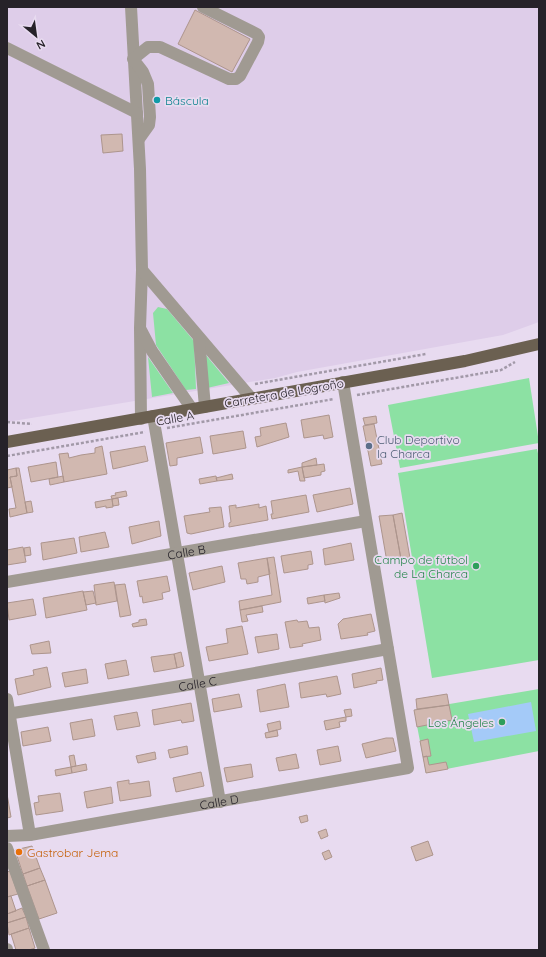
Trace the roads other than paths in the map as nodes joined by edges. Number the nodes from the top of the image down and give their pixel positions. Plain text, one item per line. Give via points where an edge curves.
1 (131, 7) edge
2 (203, 7) edge
3 (7, 48) edge
4 (133, 59) junction
5 (137, 113) junction
6 (139, 139) junction
7 (142, 270) junction
8 (140, 328) junction
9 (199, 339) junction
10 (539, 344) edge
11 (343, 382) junction
12 (252, 399) junction
13 (205, 407) junction
14 (192, 410) junction
15 (147, 418) junction
16 (7, 433) edge
17 (27, 437) junction
18 (7, 442) edge
19 (366, 521) junction
20 (177, 553) junction
21 (7, 582) edge
22 (388, 649) junction
23 (199, 683) junction
24 (7, 699) edge
25 (8, 714) edge
26 (220, 802) junction
27 (30, 835) junction
28 (7, 836) edge
29 (7, 848) edge
30 (44, 950) edge

1 - 4 street
2 - 4 street via 259,37 240,76 236,79 229,79 160,47 148,47
3 - 5 street
4 - 5 street
4 - 6 street via 148,84 149,125
5 - 6 street
6 - 7 street
7 - 8 street
7 - 9 street
8 - 14 street via 152,351
8 - 15 street
9 - 12 street
9 - 13 street
10 - 11 main road, Carretera de Logroño via 465,361
11 - 12 main road, Carretera de Logroño
11 - 19 street
12 - 13 main road, Carretera de Logroño
13 - 14 main road, Carretera de Logroño
14 - 15 main road, Carretera de Logroño
15 - 17 main road, Carretera de Logroño
15 - 20 street via 155,430
16 - 17 main road, Carretera de Logroño
17 - 18 main road, Carretera de Logroño
19 - 20 street, Calle B
19 - 22 street
20 - 21 street, Calle B
20 - 23 street
22 - 23 street, Calle C
22 - 26 street, Calle D via 408,768
23 - 25 street, Calle C
23 - 26 street
24 - 25 street
25 - 27 street
26 - 27 street, Calle D
27 - 28 street, Calle D
29 - 30 street

